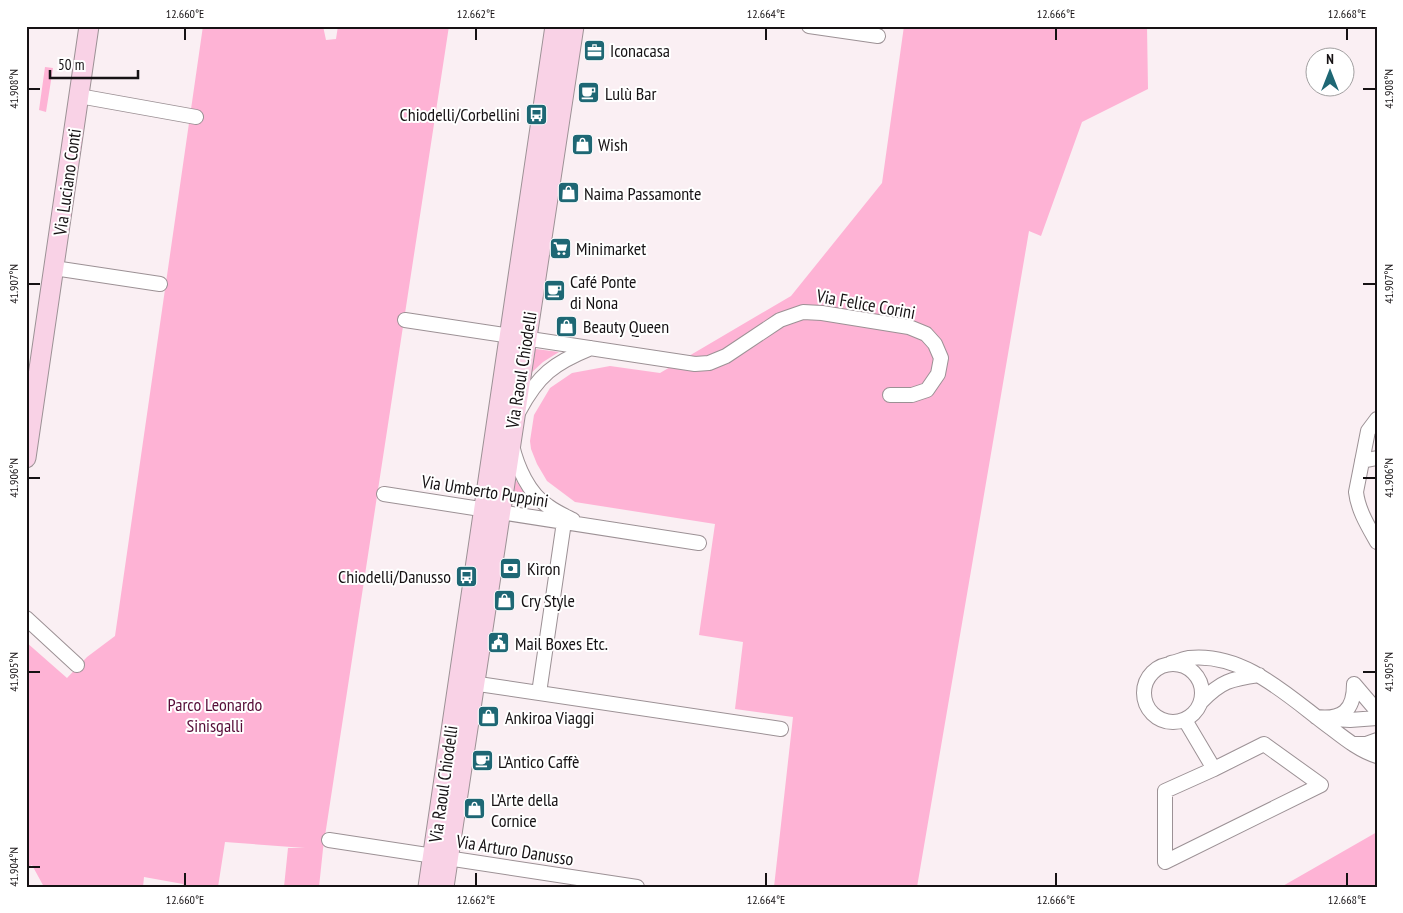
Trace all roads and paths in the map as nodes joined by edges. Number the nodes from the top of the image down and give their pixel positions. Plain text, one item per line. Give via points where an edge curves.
1 (89, 26) edge
2 (555, 26) edge
3 (574, 26) edge
4 (810, 26) edge
5 (878, 36) dead end
6 (79, 96) junction
7 (196, 117) dead end
8 (54, 268) junction
9 (160, 284) dead end
10 (405, 320) dead end
11 (518, 336) junction
12 (592, 348) junction
13 (890, 395) dead end
14 (1377, 419) edge
15 (512, 430) junction
16 (26, 458) edge
17 (1377, 458) edge
18 (1362, 461) junction
19 (384, 494) dead end
20 (492, 511) junction
21 (564, 522) junction
22 (580, 524) junction
23 (1377, 542) edge
24 (700, 543) dead end
25 (26, 618) edge
26 (1171, 663) junction
27 (77, 665) dead end
28 (1259, 675) junction
29 (466, 683) junction
30 (539, 693) junction
31 (1201, 702) junction
32 (1377, 711) edge
33 (1323, 718) junction
34 (1377, 718) edge
35 (1185, 720) junction
36 (781, 729) dead end
37 (1377, 740) edge
38 (1353, 744) junction
39 (1377, 756) edge
40 (1214, 769) junction
41 (329, 840) dead end
42 (440, 857) junction
43 (428, 887) edge
44 (444, 887) edge
45 (637, 887) edge

1 - 6 main road, Via Luciano Conti
2 - 11 main road, Via Raoul Chiodelli
3 - 11 main road, Via Raoul Chiodelli
4 - 5 street
6 - 7 street
6 - 8 main road, Via Luciano Conti
8 - 9 street
8 - 16 main road, Via Luciano Conti
10 - 11 street, Via Felice Corini
11 - 12 street, Via Felice Corini
11 - 15 main road, Via Raoul Chiodelli
11 - 20 main road, Via Raoul Chiodelli
12 - 13 street, Via Felice Corini via 695,364 709,363 726,356 780,320 803,312 909,327 926,334 941,358 938,374 926,390 912,395
12 - 15 street via 549,370 529,393
14 - 18 street via 1368,431
15 - 20 main road, Via Raoul Chiodelli
15 - 22 street, Via Umberto Puppini via 514,454 536,495 547,506
17 - 18 street
18 - 23 street via 1357,502
19 - 20 street, Via Umberto Puppini
20 - 21 street, Via Umberto Puppini
20 - 29 main road, Via Raoul Chiodelli
21 - 22 street, Via Umberto Puppini
21 - 30 street
22 - 24 street, Via Umberto Puppini
25 - 27 street
26 - 28 street via 1205,658 1232,662
26 - 31 street via 1182,664 1194,672 1201,684
26 - 35 street via 1148,676 1143,695 1151,713 1158,718 1167,722
28 - 31 street via 1226,681
28 - 33 street
29 - 30 street
29 - 42 main road, Via Raoul Chiodelli
30 - 36 street
31 - 35 street
32 - 33 street via 1354,684 1354,696 1348,710 1341,715
33 - 34 street
33 - 38 street
35 - 40 street
37 - 38 street
38 - 39 street
40 - 40 street via 1264,744 1321,785 1165,862 1165,791
41 - 42 street, Via Arturo Danusso
42 - 43 main road, Via Raoul Chiodelli
42 - 44 main road, Via Raoul Chiodelli
42 - 45 street, Via Arturo Danusso

